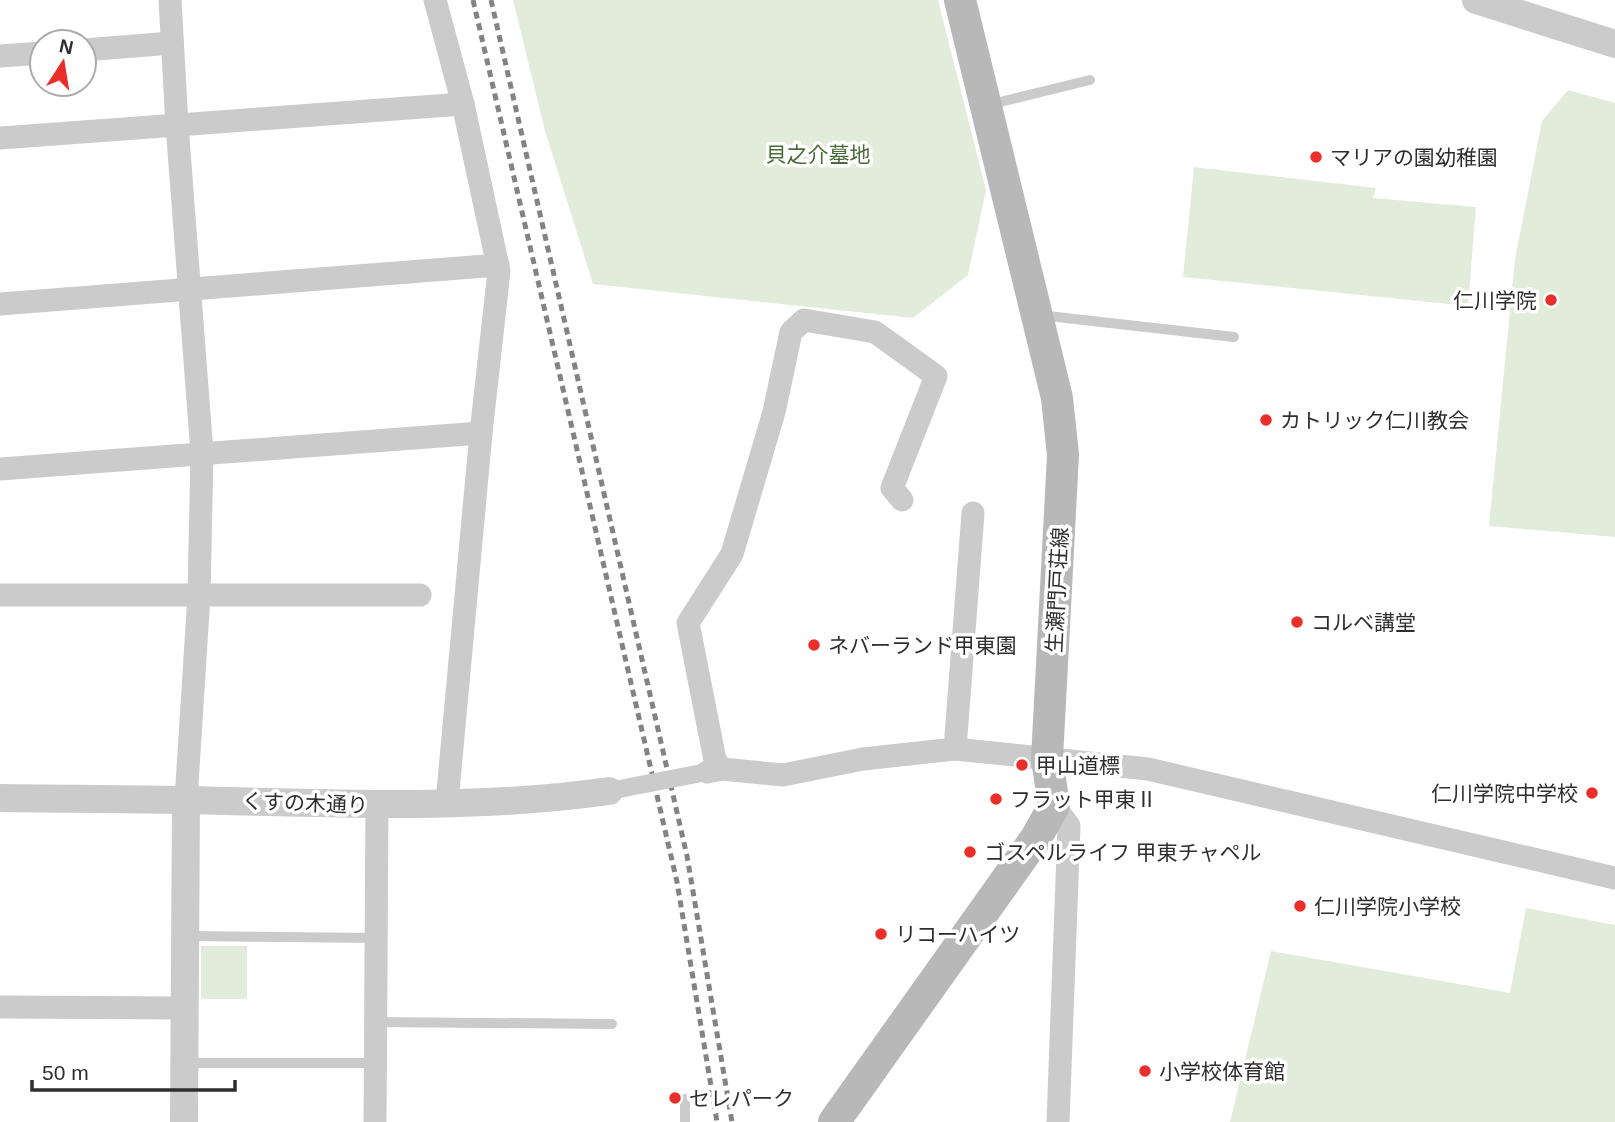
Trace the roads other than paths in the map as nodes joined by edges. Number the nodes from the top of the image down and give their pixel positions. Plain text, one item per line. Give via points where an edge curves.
1 (170, 0) edge
2 (435, 0) edge
3 (960, 0) edge
4 (1476, 0) edge
5 (172, 43) junction
6 (1615, 44) edge
7 (98, 49) edge
8 (28, 54) edge
9 (0, 56) edge
10 (1090, 80) dead end
11 (463, 104) junction
12 (985, 105) junction
13 (177, 125) junction
14 (0, 138) edge
15 (498, 265) junction
16 (189, 291) junction
17 (0, 304) edge
18 (1036, 314) junction
19 (1234, 337) dead end
20 (481, 433) junction
21 (202, 453) junction
22 (0, 469) edge
23 (902, 500) dead end
24 (973, 513) dead end
25 (0, 595) edge
26 (199, 595) junction
27 (420, 595) dead end
28 (955, 749) junction
29 (1047, 759) junction
30 (714, 770) junction
31 (609, 791) joint
32 (0, 798) edge
33 (186, 800) junction
34 (447, 802) junction
35 (377, 805) junction
36 (1054, 806) junction
37 (1615, 878) edge
38 (184, 936) junction
39 (376, 938) junction
40 (0, 1007) edge
41 (184, 1008) junction
42 (376, 1022) junction
43 (612, 1024) dead end
44 (184, 1063) junction
45 (375, 1063) junction
46 (685, 1099) dead end
47 (184, 1122) edge
48 (375, 1122) edge
49 (685, 1122) edge
50 (834, 1122) edge
51 (1058, 1122) edge

1 - 5 street
2 - 11 street
3 - 12 main road, 生瀬門戸荘線
4 - 6 street
5 - 7 street
5 - 13 street
8 - 9 street
10 - 12 lane
11 - 13 street
11 - 15 street
12 - 18 main road, 生瀬門戸荘線
13 - 14 street
13 - 16 street
15 - 16 street
15 - 20 street
16 - 17 street
16 - 21 street
18 - 19 lane
18 - 29 main road, 生瀬門戸荘線 via 1057,398 1063,455
20 - 21 street
20 - 34 street
21 - 22 street
21 - 26 street
23 - 30 street via 892,488 936,376 876,332 804,320 792,332 732,554 688,623
24 - 28 street
25 - 26 street
26 - 27 street
26 - 33 street
28 - 29 street
28 - 30 street via 863,759 783,775
29 - 36 main road, 生瀬門戸荘線
29 - 37 street via 1148,769
30 - 31 street, bridge
31 - 34 street, くすの木通り via 562,798
32 - 33 street, くすの木通り
33 - 35 street, くすの木通り
33 - 38 street
34 - 35 street, くすの木通り
35 - 39 street
36 - 50 main road via 1036,838
36 - 51 street via 1069,826
38 - 39 lane
38 - 41 street
39 - 42 street
40 - 41 street
41 - 44 street
42 - 43 lane
42 - 45 street
44 - 45 lane
44 - 47 street
45 - 48 street
46 - 49 lane

